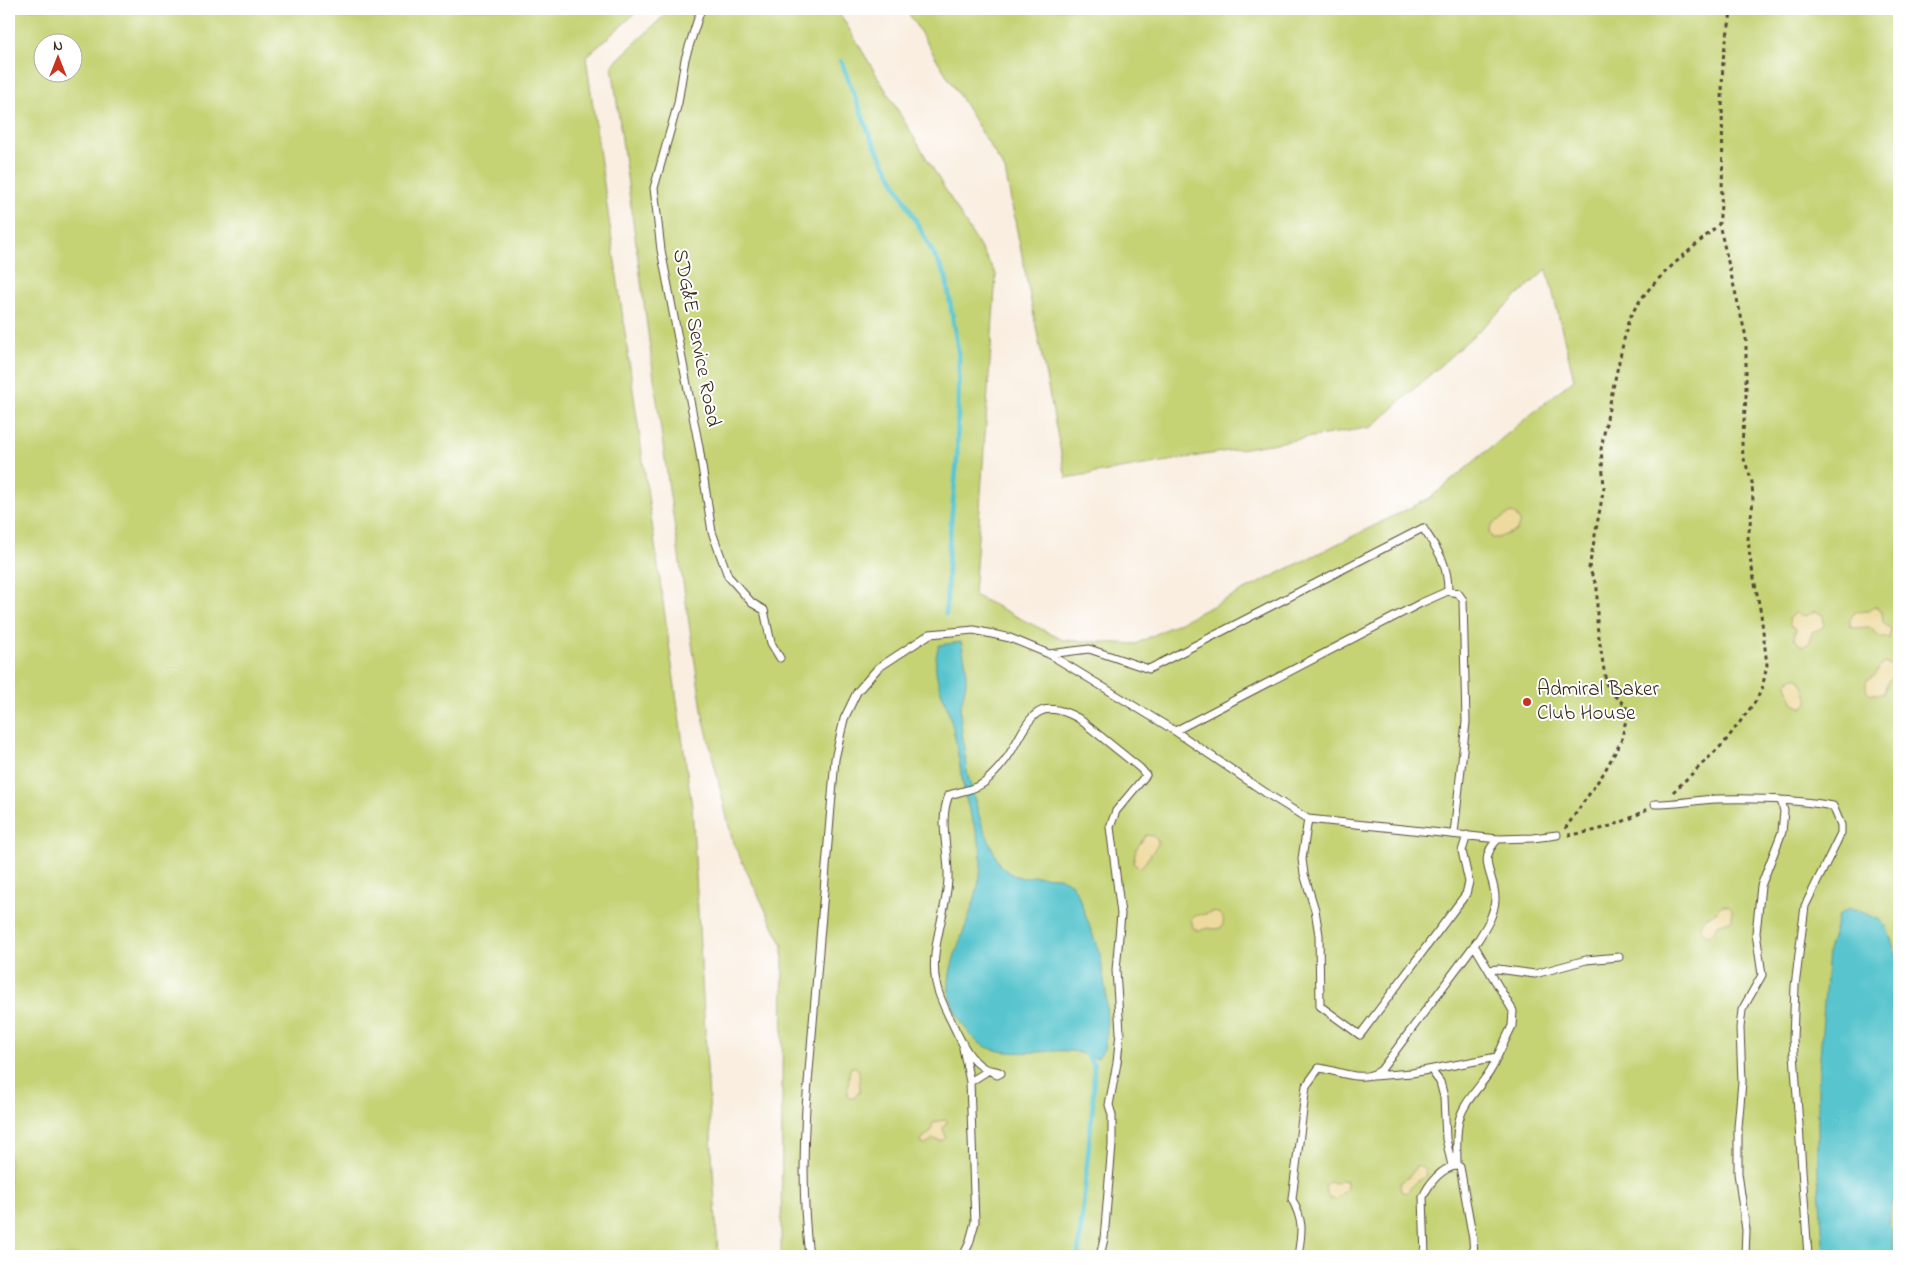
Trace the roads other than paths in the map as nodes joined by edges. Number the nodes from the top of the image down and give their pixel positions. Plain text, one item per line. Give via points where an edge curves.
1 (701, 9) edge
2 (1448, 591) junction
3 (1049, 654) junction
4 (780, 658) dead end
5 (1175, 731) junction
6 (1781, 800) junction
7 (1656, 804) road end
8 (1308, 819) junction
9 (1454, 834) junction
10 (1467, 835) junction
11 (1557, 836) road end
12 (1498, 839) junction
13 (1474, 945) junction
14 (1619, 957) dead end
15 (1489, 970) junction
16 (963, 1047) junction
17 (1497, 1057) junction
18 (1431, 1070) junction
19 (1373, 1076) junction
20 (970, 1082) junction
21 (1454, 1166) junction
22 (809, 1256) edge
23 (963, 1256) edge
24 (1100, 1256) edge
25 (1298, 1256) edge
26 (1425, 1256) edge
27 (1474, 1256) edge
28 (1745, 1256) edge
29 (1808, 1256) edge

1 - 4 lane, SDG&E Service Road via 685,60 678,103 654,188 661,250 712,532 728,576 752,603 764,610 770,643
2 - 3 lane via 1448,575 1442,557 1423,528 1149,669 1089,649
2 - 5 lane
2 - 9 lane via 1458,593 1464,610 1466,722
3 - 5 lane
3 - 22 lane via 1010,638 974,630 930,634 878,668 857,692 844,719 835,759 806,1107 804,1160
5 - 8 lane
6 - 7 lane via 1716,799
6 - 28 lane via 1784,811 1782,832 1761,886 1756,933 1762,975 1742,1010 1740,1028 1742,1082 1738,1173 1746,1230
6 - 29 lane via 1833,806 1841,825 1841,833 1804,906 1795,986 1793,1039
8 - 9 lane
8 - 10 lane via 1302,859 1319,934 1320,1006 1360,1035 1466,894 1469,882 1462,851
9 - 10 lane
10 - 12 lane
11 - 12 lane
12 - 13 lane via 1488,848 1487,862 1495,900 1492,918
13 - 15 lane
13 - 19 lane via 1381,1070
14 - 15 lane via 1586,960 1535,974
15 - 17 lane via 1513,1011 1512,1026
16 - 20 lane
16 - 20 lane via 989,1070
16 - 24 lane via 941,1001 936,982 935,954 947,894 949,861 944,835 946,802 949,795 983,784 1011,752 1034,715 1053,708 1067,712 1146,775 1116,811 1110,827 1121,914 1116,970 1120,1032 1109,1105 1112,1145
17 - 18 lane
17 - 21 lane via 1494,1068 1460,1119
18 - 19 lane
18 - 21 lane via 1442,1090 1446,1139
19 - 25 lane via 1346,1076 1320,1068 1306,1086 1292,1199 1302,1228
20 - 23 lane via 976,1222
21 - 26 lane via 1433,1181 1423,1197
21 - 27 lane via 1460,1167 1465,1186

